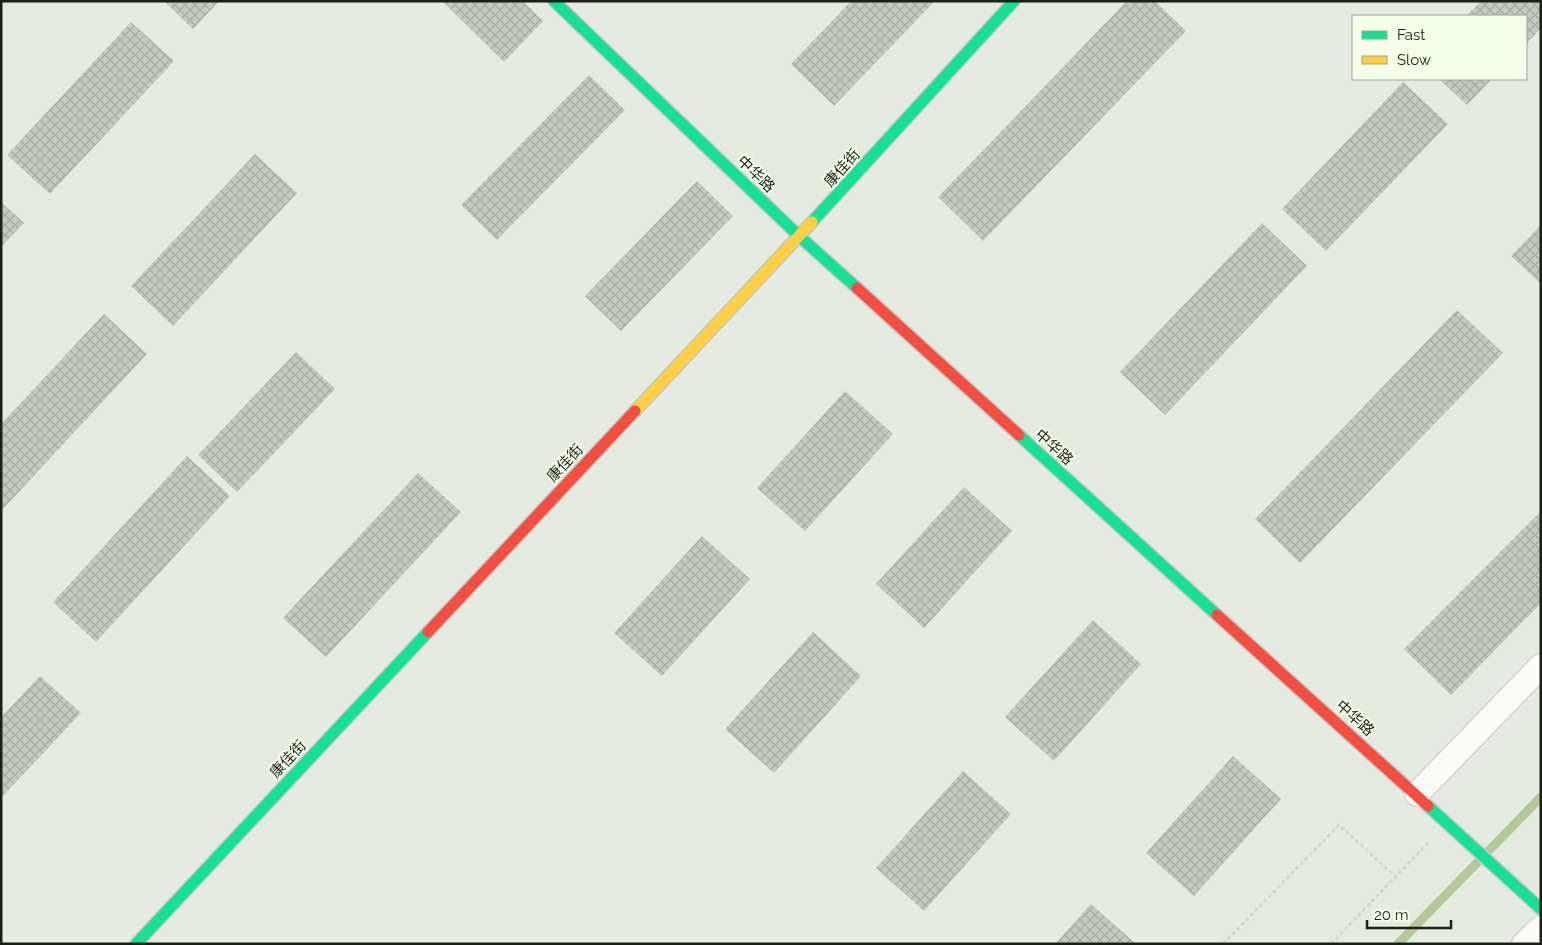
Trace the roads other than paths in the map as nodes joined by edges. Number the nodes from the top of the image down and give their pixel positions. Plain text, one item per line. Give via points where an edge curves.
1 (554, 1) edge
2 (1014, 1) edge
3 (799, 236) junction
4 (1541, 666) edge
5 (1417, 794) junction
6 (1541, 908) edge
7 (1541, 928) edge
8 (136, 944) edge
9 (1524, 944) edge

1 - 3 street, 中华路
2 - 3 street, 康佳街
3 - 5 street, 中华路
3 - 8 street, 康佳街
4 - 5 street
5 - 6 street, 中华路
7 - 9 street

